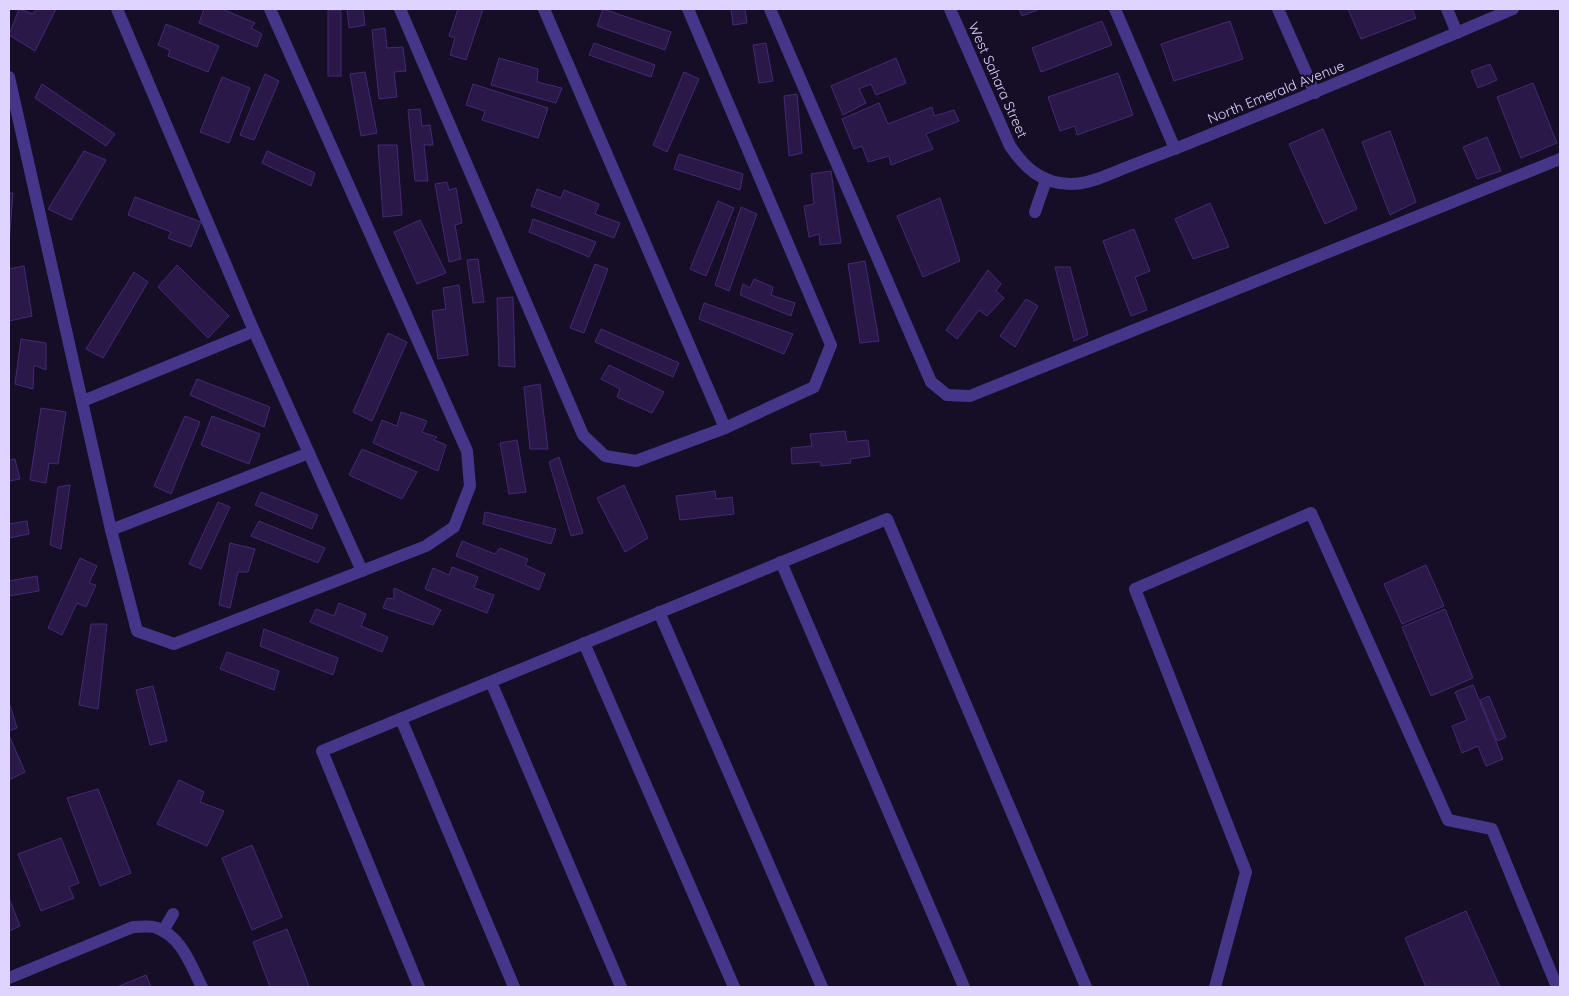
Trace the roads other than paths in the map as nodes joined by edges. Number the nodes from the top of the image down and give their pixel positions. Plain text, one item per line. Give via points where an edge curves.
1 (118, 9) edge
2 (270, 9) edge
3 (400, 9) edge
4 (544, 9) edge
5 (688, 9) edge
6 (770, 9) edge
7 (950, 9) edge
8 (1115, 9) edge
9 (1278, 9) edge
10 (1447, 9) edge
11 (1513, 9) edge
12 (1457, 33) junction
13 (9, 77) edge
14 (1315, 93) junction
15 (1175, 149) junction
16 (1560, 159) edge
17 (1046, 180) junction
18 (1035, 212) dead end
19 (254, 330) junction
20 (83, 401) junction
21 (725, 428) junction
22 (310, 452) junction
23 (111, 530) junction
24 (781, 562) junction
25 (362, 571) junction
26 (659, 612) junction
27 (584, 643) junction
28 (491, 682) junction
29 (401, 719) junction
30 (173, 914) dead end
31 (163, 931) junction
32 (9, 978) edge
33 (202, 987) edge
34 (419, 987) edge
35 (514, 987) edge
36 (621, 987) edge
37 (734, 987) edge
38 (822, 987) edge
39 (964, 987) edge
40 (1086, 987) edge
41 (1215, 987) edge
42 (1557, 987) edge

1 - 19 street
2 - 25 street via 466,451 470,486 454,527 426,546
3 - 21 street via 583,435 605,456 636,462
4 - 21 street
5 - 21 street via 831,345 814,387
6 - 16 street via 931,382 947,395 970,396
7 - 17 street, West Sahara Street via 1010,146 1022,164
8 - 15 street
9 - 14 street
10 - 12 street
11 - 12 street, North Emerald Avenue
12 - 14 street, North Emerald Avenue
13 - 20 street
14 - 15 street, North Emerald Avenue
15 - 17 street, North Emerald Avenue via 1089,182 1070,184
17 - 18 street
19 - 20 street
19 - 22 street
20 - 23 street
22 - 23 street
22 - 25 street
23 - 25 street via 138,631 174,644
24 - 26 street
24 - 39 street
24 - 40 street via 887,519
26 - 27 street
26 - 38 street
27 - 28 street
27 - 37 street
28 - 29 street
28 - 36 street
29 - 34 street via 322,751
29 - 35 street
30 - 31 street
31 - 32 street via 150,926 133,927
31 - 33 street via 182,947
41 - 42 street via 1246,872 1135,589 1310,513 1448,820 1492,830

